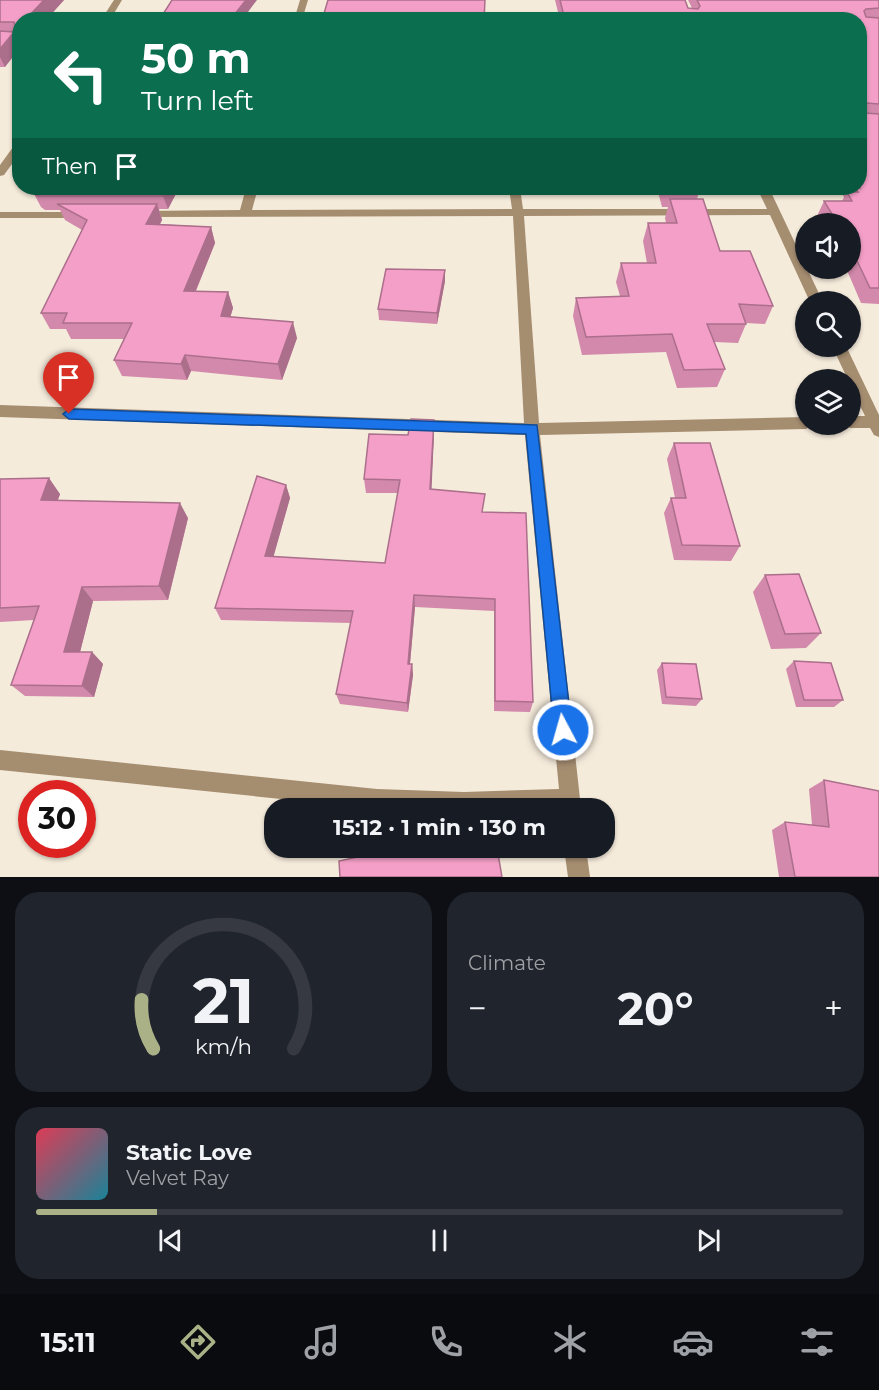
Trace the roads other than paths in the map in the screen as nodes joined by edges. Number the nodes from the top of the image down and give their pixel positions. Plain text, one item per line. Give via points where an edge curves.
1 (12, 156) edge
2 (0, 173) edge
3 (250, 195) edge
4 (515, 195) edge
5 (766, 195) edge
6 (518, 212) junction
7 (773, 212) junction
8 (93, 214) edge
9 (128, 214) edge
10 (245, 214) junction
11 (0, 215) edge
12 (812, 291) edge
13 (844, 357) edge
14 (0, 411) edge
15 (795, 423) edge
16 (861, 423) edge
17 (878, 425) edge
18 (532, 429) junction
19 (0, 760) edge
20 (367, 798) edge
21 (570, 798) edge
22 (576, 858) edge
23 (579, 877) edge

1 - 2 street
3 - 10 street
4 - 6 street
5 - 7 street
6 - 7 street
6 - 10 street
6 - 18 street
7 - 12 street
8 - 11 street
9 - 10 street
13 - 17 street
14 - 18 street
15 - 18 street
16 - 17 street
18 - 21 street
19 - 20 street
22 - 23 street

